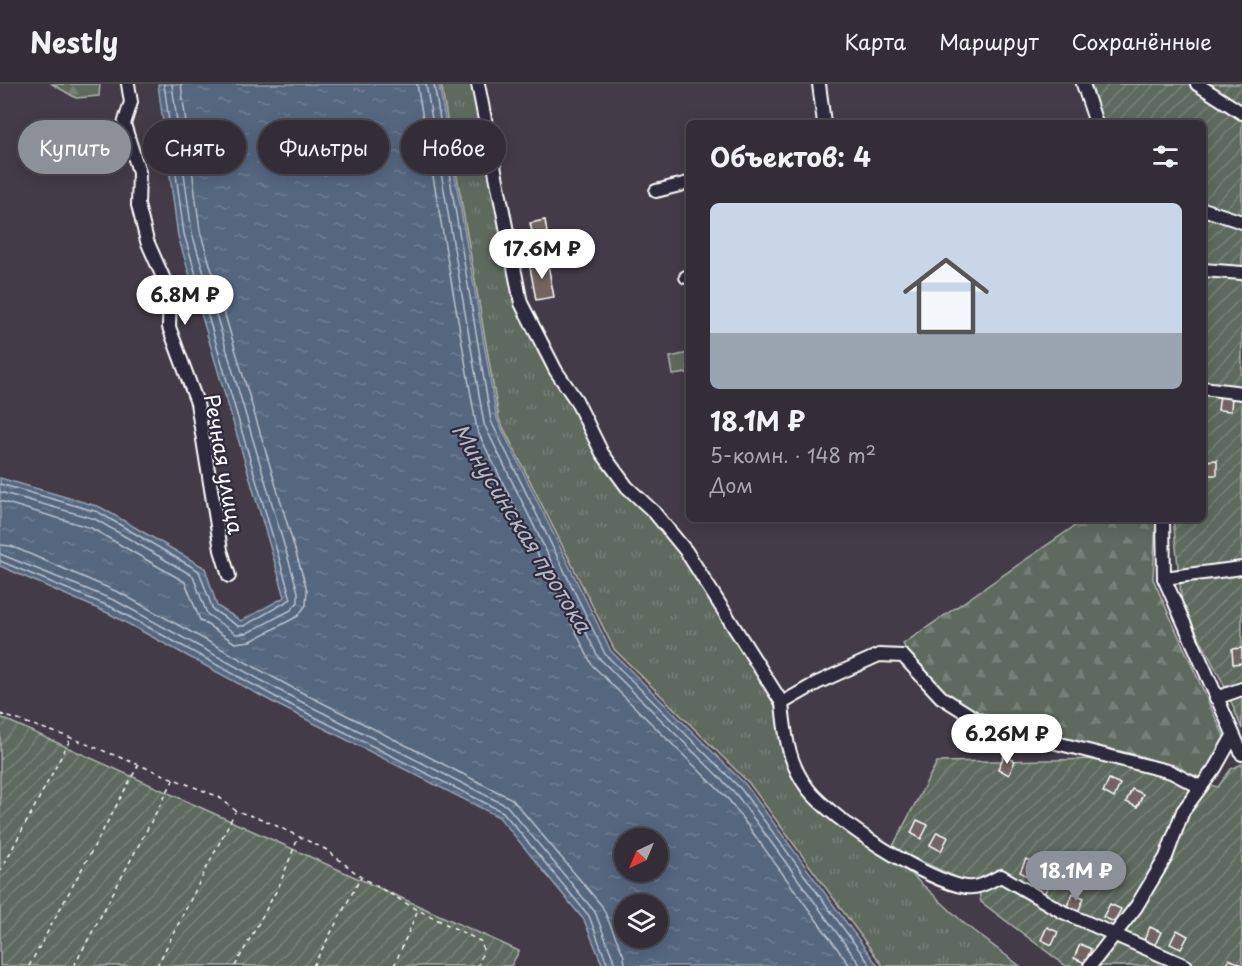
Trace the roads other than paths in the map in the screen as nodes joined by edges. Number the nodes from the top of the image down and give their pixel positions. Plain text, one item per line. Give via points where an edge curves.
1 (128, 84) edge
2 (478, 84) edge
3 (819, 84) edge
4 (1083, 84) edge
5 (1197, 84) edge
6 (1242, 113) edge
7 (824, 120) edge
8 (1095, 120) edge
9 (686, 184) edge
10 (656, 191) dead end
11 (1206, 210) edge
12 (1242, 222) edge
13 (1206, 270) edge
14 (1242, 273) edge
15 (1206, 388) edge
16 (1242, 393) edge
17 (1163, 522) edge
18 (1242, 568) edge
19 (229, 576) dead end
20 (1164, 578) junction
21 (1242, 689) edge
22 (1216, 698) junction
23 (782, 703) junction
24 (1233, 736) junction
25 (1242, 754) edge
26 (1200, 787) junction
27 (1117, 934) junction
28 (1090, 966) edge
29 (1186, 966) edge

1 - 19 street, Речная улица via 131,102 124,124 139,172 138,205 147,242 170,293 170,327 197,403 221,550
2 - 23 street via 521,303 602,453 627,487 686,551
3 - 7 street
4 - 8 street
5 - 6 street
9 - 10 street
11 - 12 street
13 - 14 street
15 - 16 street
17 - 20 street
18 - 20 street
20 - 22 street
21 - 22 street
22 - 24 street
23 - 26 street via 879,655 903,656 941,697 976,719 1171,772
23 - 27 street via 787,752 808,789 857,829 930,875 966,887 978,887 1000,876 1063,912
24 - 25 street
24 - 26 street
26 - 27 street via 1183,811 1166,857
27 - 28 street
27 - 29 street

